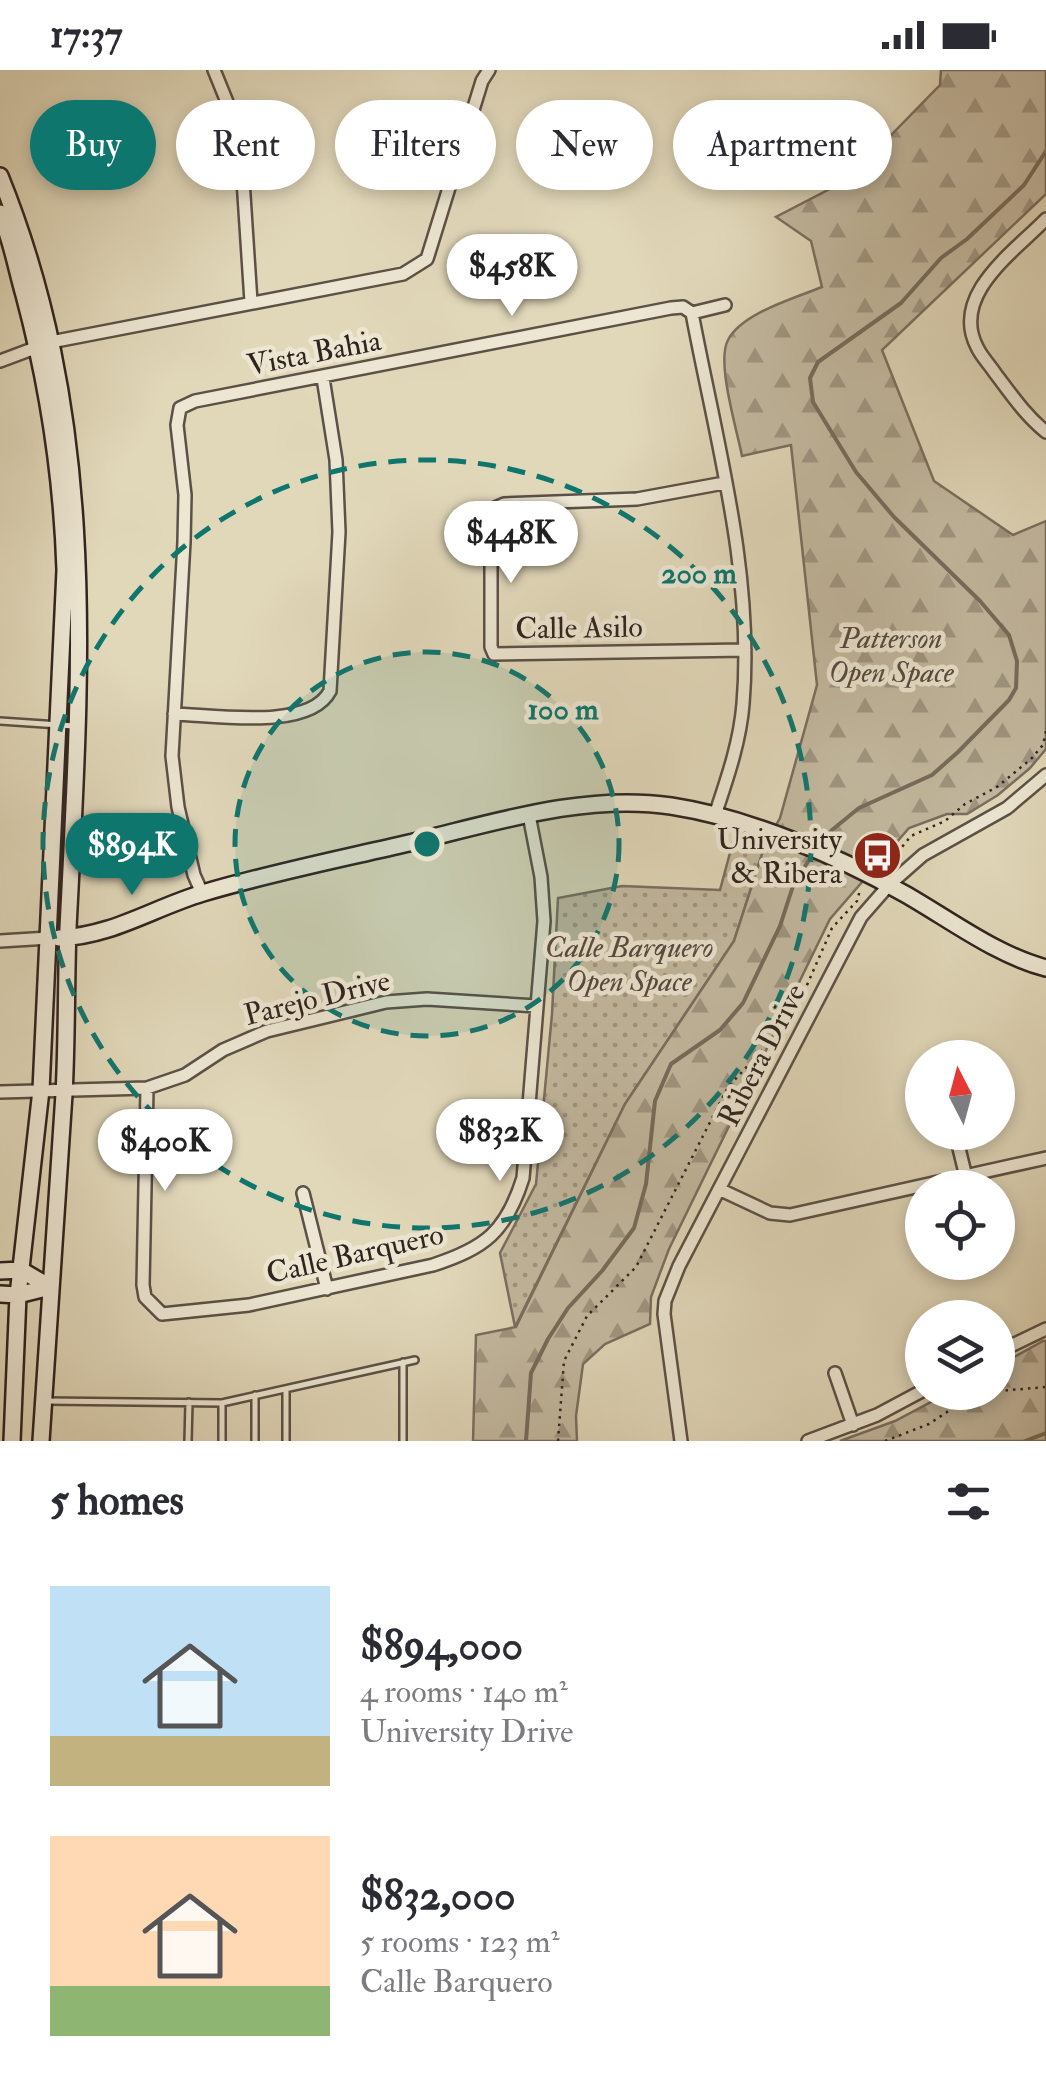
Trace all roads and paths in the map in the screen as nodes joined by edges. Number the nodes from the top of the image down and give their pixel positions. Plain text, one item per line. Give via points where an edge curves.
1 (214, 70) edge
2 (489, 70) edge
3 (0, 176) edge
4 (0, 212) edge
5 (1046, 219) edge
6 (251, 302) junction
7 (725, 305) dead end
8 (692, 313) junction
9 (44, 344) junction
10 (0, 361) edge
11 (324, 378) junction
12 (1046, 432) edge
13 (724, 483) junction
14 (745, 650) junction
15 (174, 714) junction
16 (0, 721) edge
17 (59, 725) junction
18 (78, 726) junction
19 (1046, 731) edge
20 (1046, 775) edge
21 (529, 815) junction
22 (715, 815) junction
23 (888, 864) dead end
24 (889, 885) junction
25 (860, 890) dead end
26 (202, 893) junction
27 (49, 938) junction
28 (68, 938) junction
29 (0, 941) edge
30 (1046, 968) edge
31 (537, 1006) junction
32 (147, 1088) junction
33 (41, 1090) junction
34 (64, 1090) junction
35 (0, 1092) edge
36 (464, 1133) dead end
37 (526, 1141) junction
38 (1046, 1158) edge
39 (995, 1170) edge
40 (720, 1190) junction
41 (905, 1190) edge
42 (303, 1193) dead end
43 (21, 1270) junction
44 (0, 1271) edge
45 (50, 1287) junction
46 (327, 1289) junction
47 (0, 1294) edge
48 (18, 1295) junction
49 (1046, 1329) edge
50 (1015, 1344) edge
51 (416, 1360) dead end
52 (403, 1362) junction
53 (835, 1373) dead end
54 (1046, 1386) edge
55 (286, 1388) junction
56 (1015, 1390) edge
57 (255, 1395) junction
58 (905, 1399) edge
59 (43, 1401) junction
60 (188, 1402) junction
61 (222, 1403) junction
62 (950, 1410) edge
63 (853, 1425) junction
64 (12, 1441) edge
65 (41, 1441) edge
66 (188, 1441) edge
67 (222, 1441) edge
68 (255, 1441) edge
69 (286, 1441) edge
70 (402, 1441) edge
71 (558, 1441) edge
72 (680, 1441) edge
73 (808, 1441) edge
74 (884, 1441) edge

1 - 6 street via 240,134
2 - 6 street, Vista Bahia via 426,259 403,274
3 - 9 main road via 19,227
4 - 9 main road
5 - 12 street via 978,289 970,310 977,348
6 - 9 street, Vista Bahia
7 - 8 street, Vista Bahia
8 - 11 street, Vista Bahia via 672,308
8 - 13 street
9 - 10 street, Vista Bahia
9 - 17 main road via 64,544
9 - 18 main road via 66,427 79,561
11 - 15 street, Vista Bahia via 180,408 184,542
11 - 15 street via 339,532 330,691 313,710 279,717
13 - 14 street
13 - 14 street, Calle Asilo via 649,498 494,508 491,647 494,654
14 - 22 street via 743,708
15 - 26 street via 173,779
16 - 17 lane
17 - 18 lane
17 - 27 main road
18 - 28 main road
19 - 23 path via 1030,760 945,822 910,836
20 - 24 street, Ribera Drive via 1007,808 923,855
21 - 22 main road via 624,804
21 - 26 main road
21 - 31 street, Calle Barquero via 544,921
22 - 24 main road
24 - 30 main road
24 - 40 street, Ribera Drive via 861,917
25 - 71 path via 832,928 793,1017 728,1087 636,1266 588,1316 564,1361
26 - 28 main road via 103,933
27 - 28 main road
27 - 29 street
27 - 33 main road
28 - 34 main road
31 - 32 street, Parejo Drive via 386,1002 267,1031
31 - 37 street, Calle Barquero
32 - 34 street, Parejo Drive
32 - 46 street, Calle Barquero via 143,1286 154,1310 170,1316
33 - 34 street, Parejo Drive
33 - 35 street, Parejo Drive
33 - 43 main road
34 - 45 main road
36 - 37 street
37 - 46 street, Calle Barquero via 515,1203 491,1238 433,1265
38 - 39 street
40 - 41 street via 790,1215
40 - 72 street, Ribera Drive via 665,1301
42 - 46 street
43 - 44 main road
43 - 45 main road
43 - 48 main road
45 - 48 main road
45 - 59 main road
47 - 48 main road
48 - 64 main road
49 - 50 street
51 - 52 lane
52 - 55 lane
52 - 70 lane
53 - 63 street
54 - 56 path
55 - 57 lane
55 - 69 lane
57 - 61 lane
57 - 68 lane
58 - 63 street
59 - 60 lane
59 - 65 main road
60 - 61 lane
60 - 66 lane
61 - 67 lane
62 - 74 path
63 - 73 street

